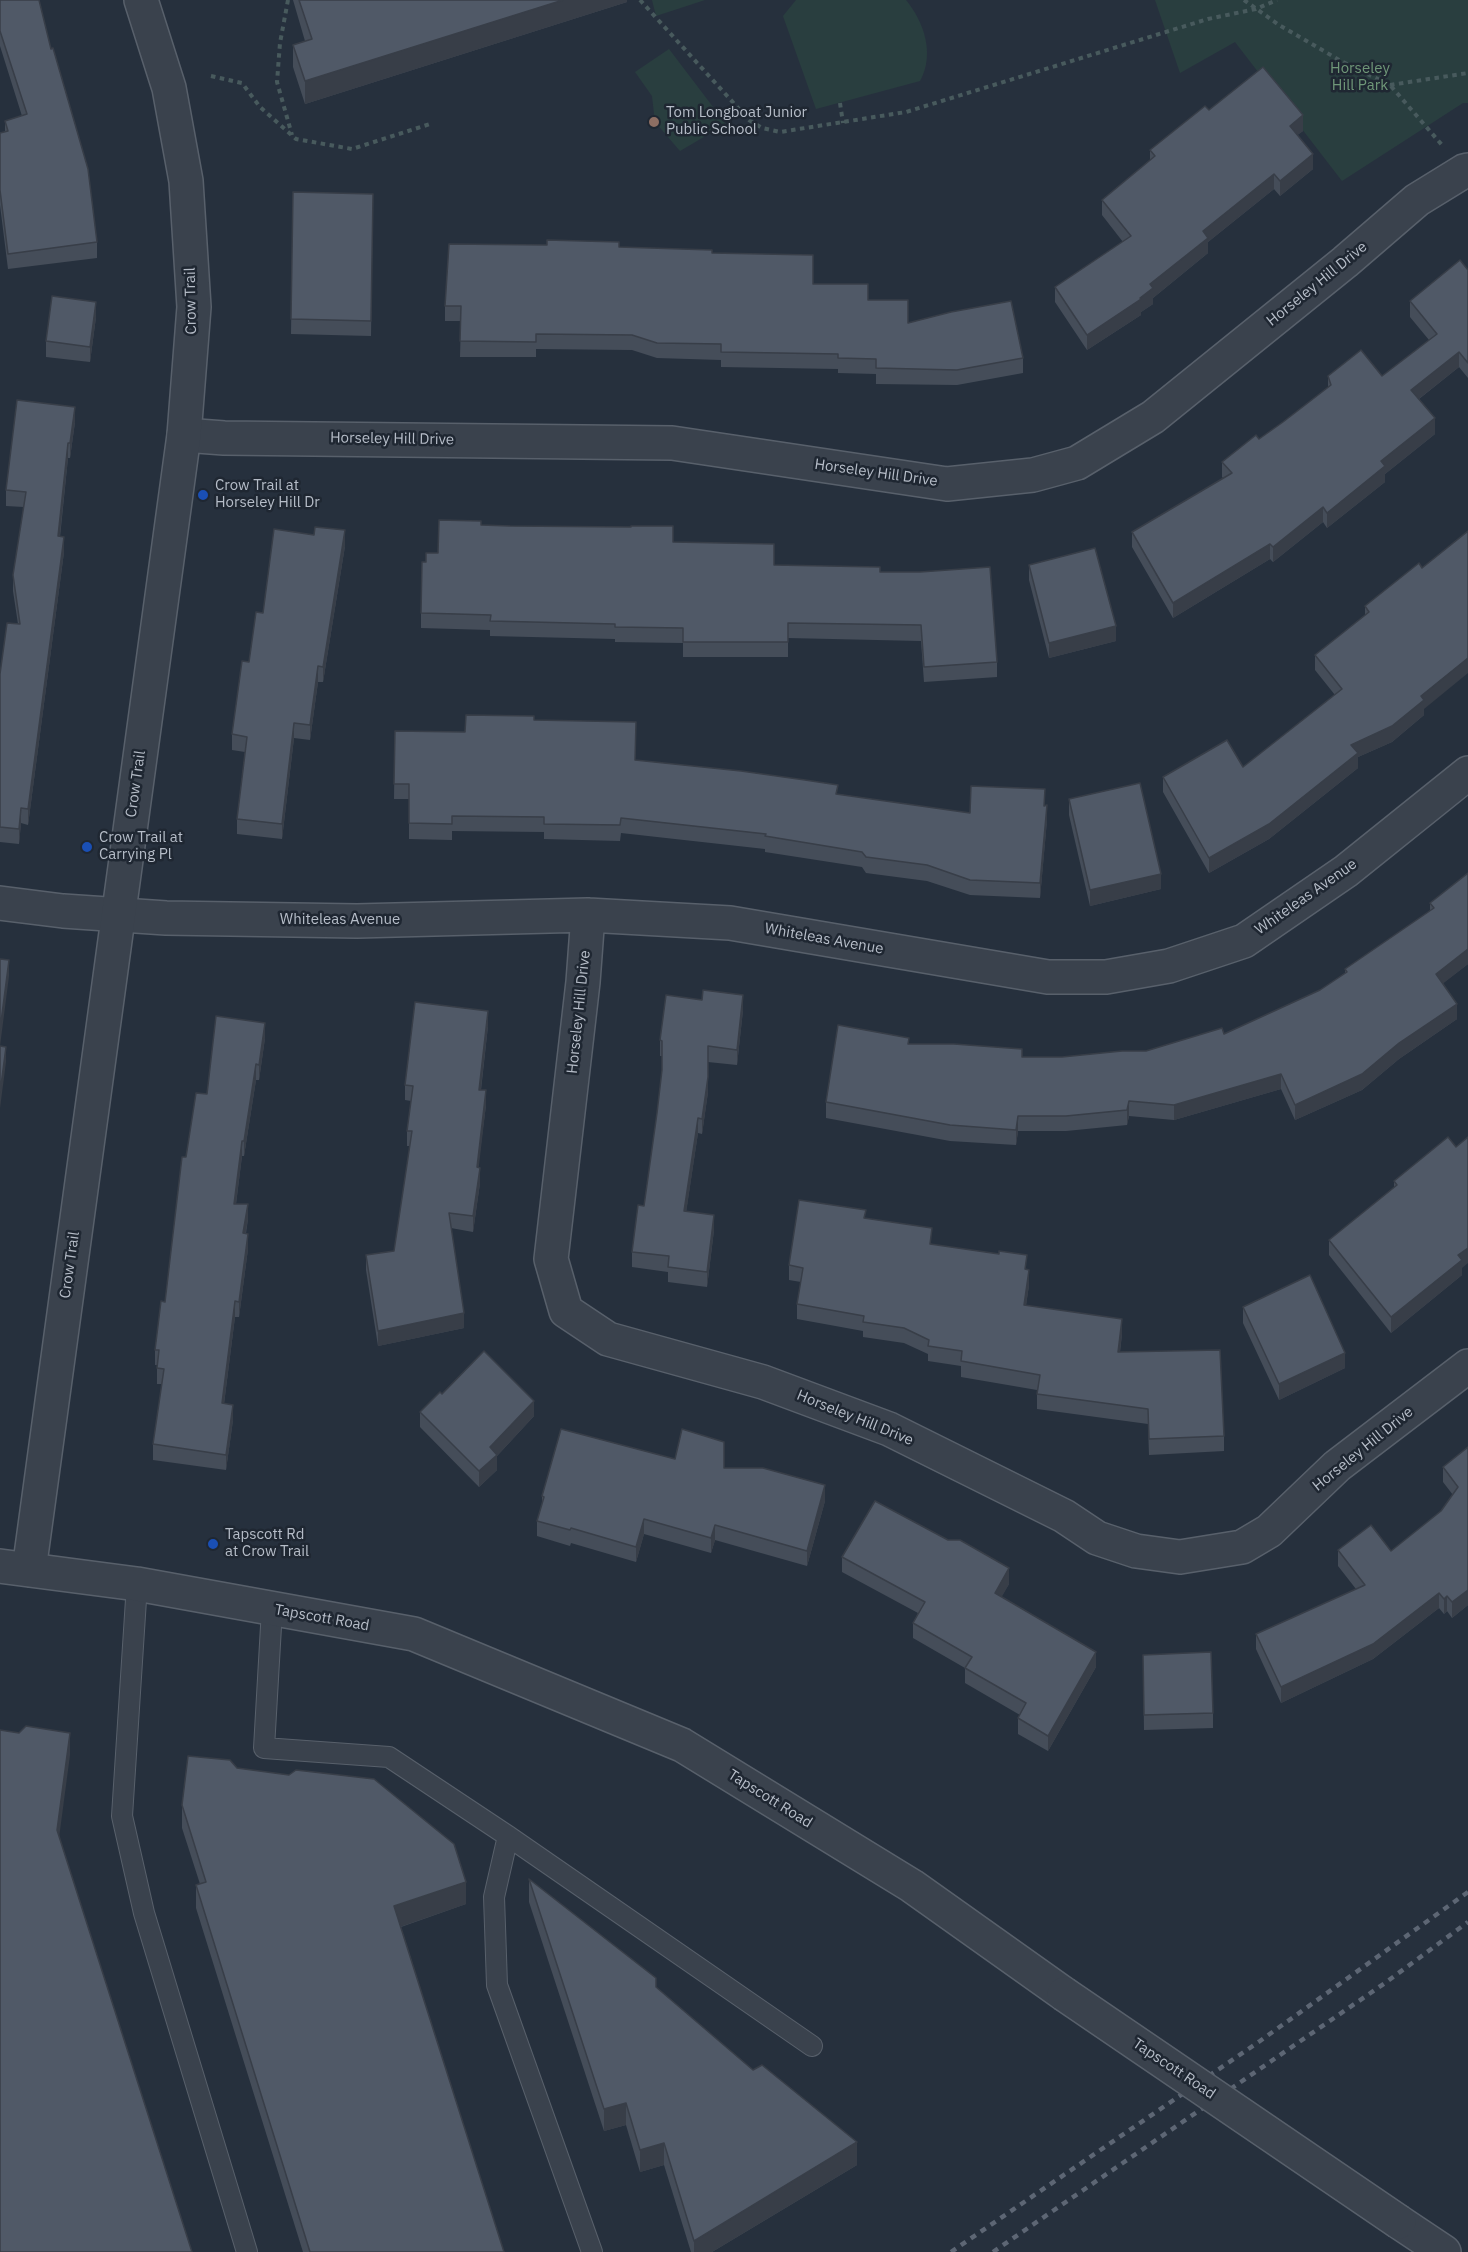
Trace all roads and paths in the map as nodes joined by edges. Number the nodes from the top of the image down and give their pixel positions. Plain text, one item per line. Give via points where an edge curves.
1 (141, 0) edge
2 (288, 0) edge
3 (640, 0) edge
4 (1244, 0) edge
5 (1277, 0) edge
6 (1256, 9) junction
7 (1468, 73) edge
8 (211, 76) dead end
9 (1390, 85) junction
10 (840, 103) dead end
11 (434, 123) dead end
12 (843, 123) junction
13 (292, 136) junction
14 (1466, 171) edge
15 (184, 435) junction
16 (1468, 773) edge
17 (0, 903) edge
18 (118, 915) junction
19 (588, 915) junction
20 (1468, 1365) edge
21 (14, 1568) edge
22 (137, 1584) junction
23 (272, 1608) junction
24 (508, 1836) junction
25 (812, 2046) dead end
26 (247, 2252) edge
27 (592, 2252) edge
28 (1444, 2252) edge

1 - 15 street, Crow Trail via 169,88 186,181 194,307
2 - 13 path via 277,82
3 - 12 path via 755,124 780,132
4 - 6 path
5 - 6 path
6 - 9 path via 1341,61
6 - 12 path via 1208,19 906,112
7 - 9 path
8 - 13 path via 242,83 260,107
9 - 14 path
10 - 12 path
11 - 13 path via 352,148
14 - 15 street, Horseley Hill Drive via 1417,200 1153,417 1077,463 1033,476 947,483 672,444
15 - 18 street, Crow Trail
16 - 19 street, Whiteleas Avenue via 1346,871 1244,941 1169,966 1106,977 1048,977 730,923
17 - 18 street, Whiteleas Avenue
18 - 19 street, Whiteleas Avenue via 357,921
18 - 21 street, Crow Trail
19 - 20 street, Horseley Hill Drive via 551,1259 566,1311 608,1339 763,1382 889,1429 1065,1516 1098,1538 1136,1551 1180,1557 1242,1547 1269,1531 1337,1466
21 - 22 street, Tapscott Road
22 - 23 street, Tapscott Road
22 - 26 lane via 122,1816 144,1913
23 - 24 lane via 264,1748 389,1757
23 - 28 street, Tapscott Road, bridge via 414,1634 682,1745 912,1886
24 - 25 lane
24 - 27 lane via 494,1897 497,1985

